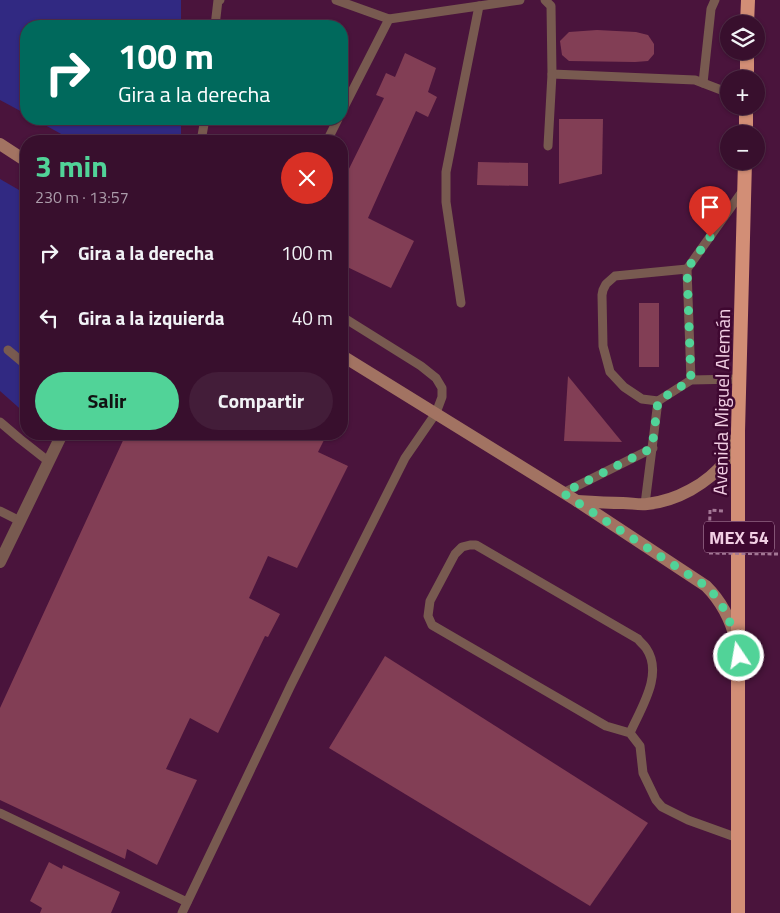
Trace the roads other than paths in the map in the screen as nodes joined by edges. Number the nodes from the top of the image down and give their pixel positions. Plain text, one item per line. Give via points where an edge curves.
1 (218, 0) edge
2 (336, 0) edge
3 (520, 0) edge
4 (546, 0) edge
5 (715, 0) edge
6 (748, 0) edge
7 (479, 6) junction
8 (748, 15) edge
9 (389, 19) junction
10 (216, 20) edge
11 (552, 74) junction
12 (703, 83) junction
13 (720, 90) edge
14 (348, 99) edge
15 (0, 144) edge
16 (548, 146) dead end
17 (20, 156) edge
18 (745, 170) edge
19 (744, 189) junction
20 (687, 269) junction
21 (461, 303) dead end
22 (348, 320) edge
23 (8, 350) dead end
24 (348, 359) edge
25 (20, 360) edge
26 (739, 379) junction
27 (691, 380) junction
28 (658, 401) junction
29 (436, 414) junction
30 (0, 422) edge
31 (738, 431) junction
32 (20, 439) edge
33 (21, 440) edge
34 (59, 440) edge
35 (652, 448) junction
36 (48, 461) junction
37 (563, 493) junction
38 (577, 501) junction
39 (646, 504) junction
40 (0, 511) edge
41 (20, 521) junction
42 (0, 562) edge
43 (739, 656) junction
44 (630, 733) junction
45 (0, 813) edge
46 (738, 838) junction
47 (187, 902) junction
48 (182, 913) edge
49 (738, 913) edge

1 - 10 lane
2 - 9 lane
3 - 7 lane
4 - 11 lane via 551,6
5 - 12 lane
6 - 8 highway
7 - 9 lane
7 - 21 lane via 446,172 446,202
9 - 14 lane
11 - 12 lane via 695,80
11 - 16 lane
12 - 13 lane
15 - 17 main road
18 - 19 highway, Avenida Miguel Alemán / MEX 54
19 - 20 lane
19 - 26 highway, Avenida Miguel Alemán / MEX 54
20 - 27 lane
20 - 28 lane via 615,276 603,290 602,346 610,372 642,399
22 - 29 lane via 436,378 442,388 442,397
23 - 25 lane
24 - 29 main road
26 - 27 lane
26 - 31 highway, Avenida Miguel Alemán / MEX 54
27 - 28 lane
28 - 35 lane
29 - 37 main road
29 - 47 lane via 405,458
30 - 32 lane
31 - 39 main road via 726,459 706,480 677,496
31 - 43 highway, Avenida Miguel Alemán / MEX 54
33 - 36 lane
34 - 36 street
35 - 37 lane
35 - 39 lane
36 - 41 street
37 - 38 main road
38 - 39 main road
38 - 43 main road via 706,586 729,619
40 - 41 lane
41 - 42 street
43 - 46 highway, Avenida Miguel Alemán / MEX 54
44 - 44 lane via 652,685 651,659 638,639 476,545 462,547 430,601 428,616 432,625 606,726
44 - 46 lane via 640,746 643,773 662,807
45 - 47 lane
46 - 49 highway, Avenida Miguel Alemán / MEX 54
47 - 48 lane

